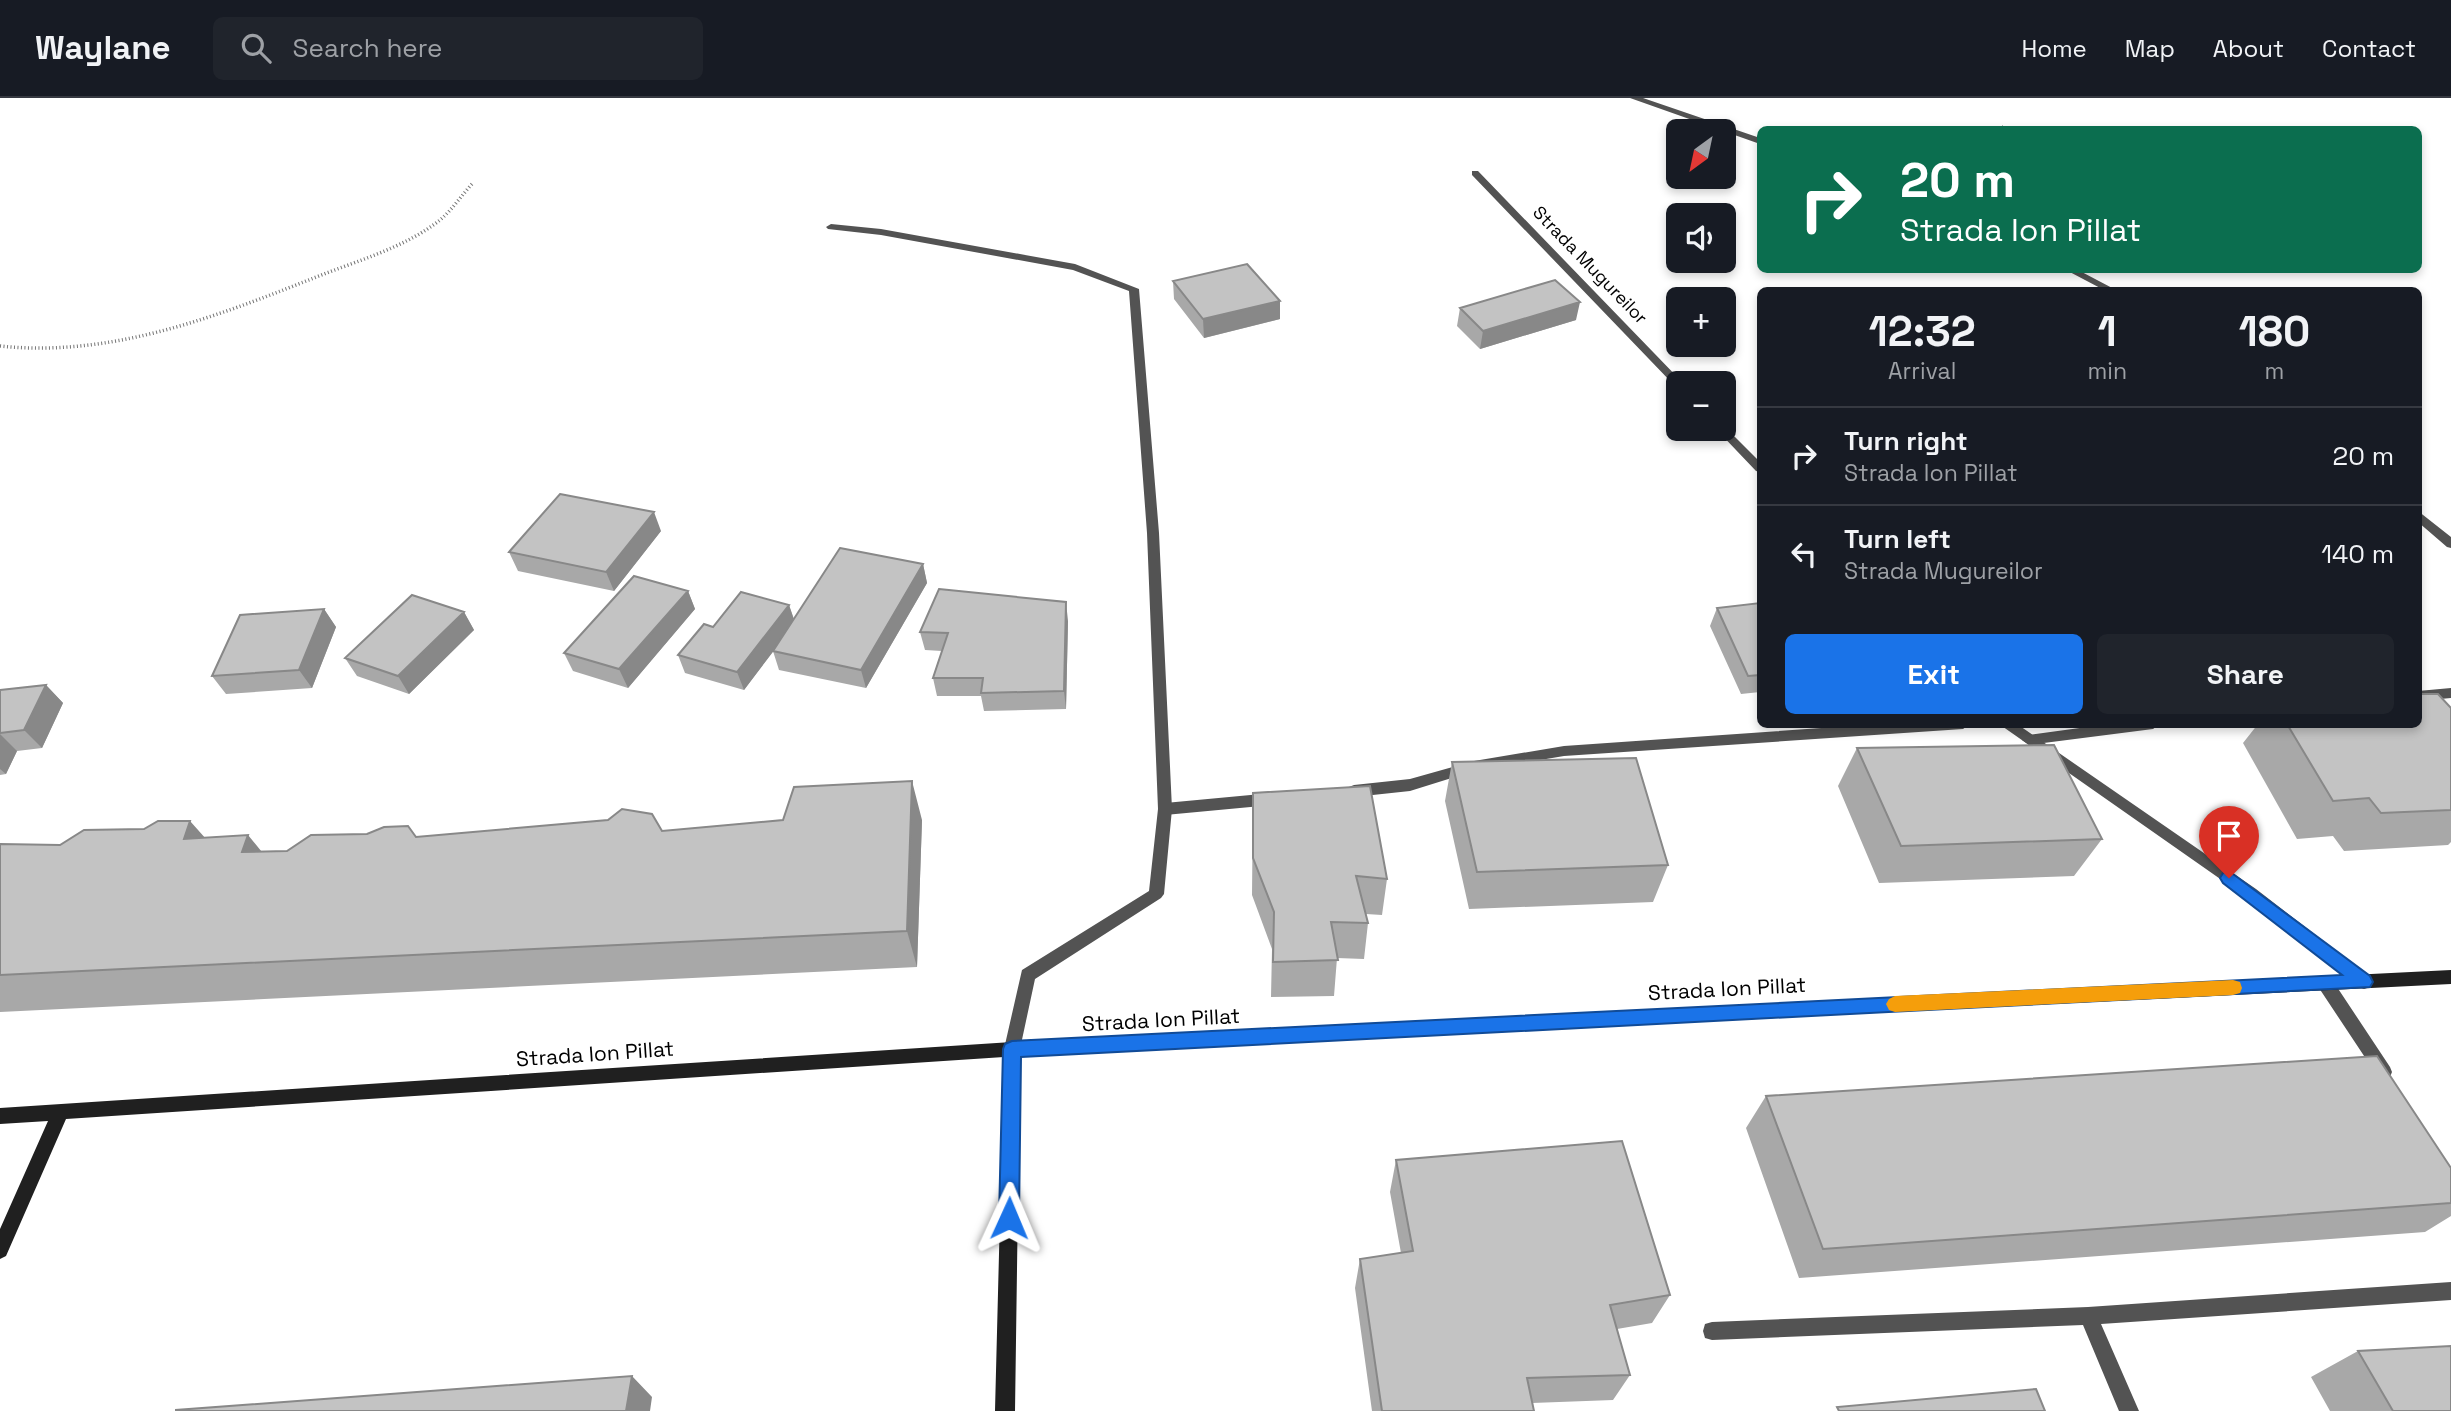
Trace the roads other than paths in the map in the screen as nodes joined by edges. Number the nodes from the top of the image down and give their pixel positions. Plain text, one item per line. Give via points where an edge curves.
1 (1634, 98) edge
2 (1757, 140) edge
3 (1475, 173) dead end
4 (831, 227) dead end
5 (2077, 273) edge
6 (2105, 287) edge
7 (1666, 371) edge
8 (1734, 441) edge
9 (1757, 465) edge
10 (2422, 519) edge
11 (2451, 544) edge
12 (2451, 693) edge
13 (2422, 696) edge
14 (1904, 728) edge
15 (2012, 728) edge
16 (2122, 728) edge
17 (2029, 740) junction
18 (1342, 792) edge
19 (1287, 797) edge
20 (1165, 809) junction
21 (2451, 978) edge
22 (2364, 982) junction
23 (2325, 983) junction
24 (1012, 1049) junction
25 (2392, 1083) edge
26 (61, 1111) junction
27 (0, 1116) edge
28 (0, 1250) edge
29 (2451, 1291) edge
30 (2088, 1316) junction
31 (1712, 1331) dead end
32 (1005, 1411) edge
33 (2129, 1411) edge

1 - 2 street
3 - 7 street, Strada Mugureilor
4 - 20 street via 1075,267 1134,289 1153,533
5 - 6 street
8 - 9 street
10 - 11 street
12 - 13 street
14 - 18 street via 1564,751 1474,766 1410,785
15 - 17 street
16 - 17 street
17 - 22 street via 2251,893
19 - 20 street
20 - 24 street via 1156,894 1028,975
21 - 22 street, Strada Ion Pillat
22 - 23 street, Strada Ion Pillat
23 - 24 street, Strada Ion Pillat
23 - 25 street
24 - 26 street, Strada Ion Pillat
24 - 32 street
26 - 27 street, Strada Ion Pillat
26 - 28 street
29 - 30 street
30 - 31 street
30 - 33 street

